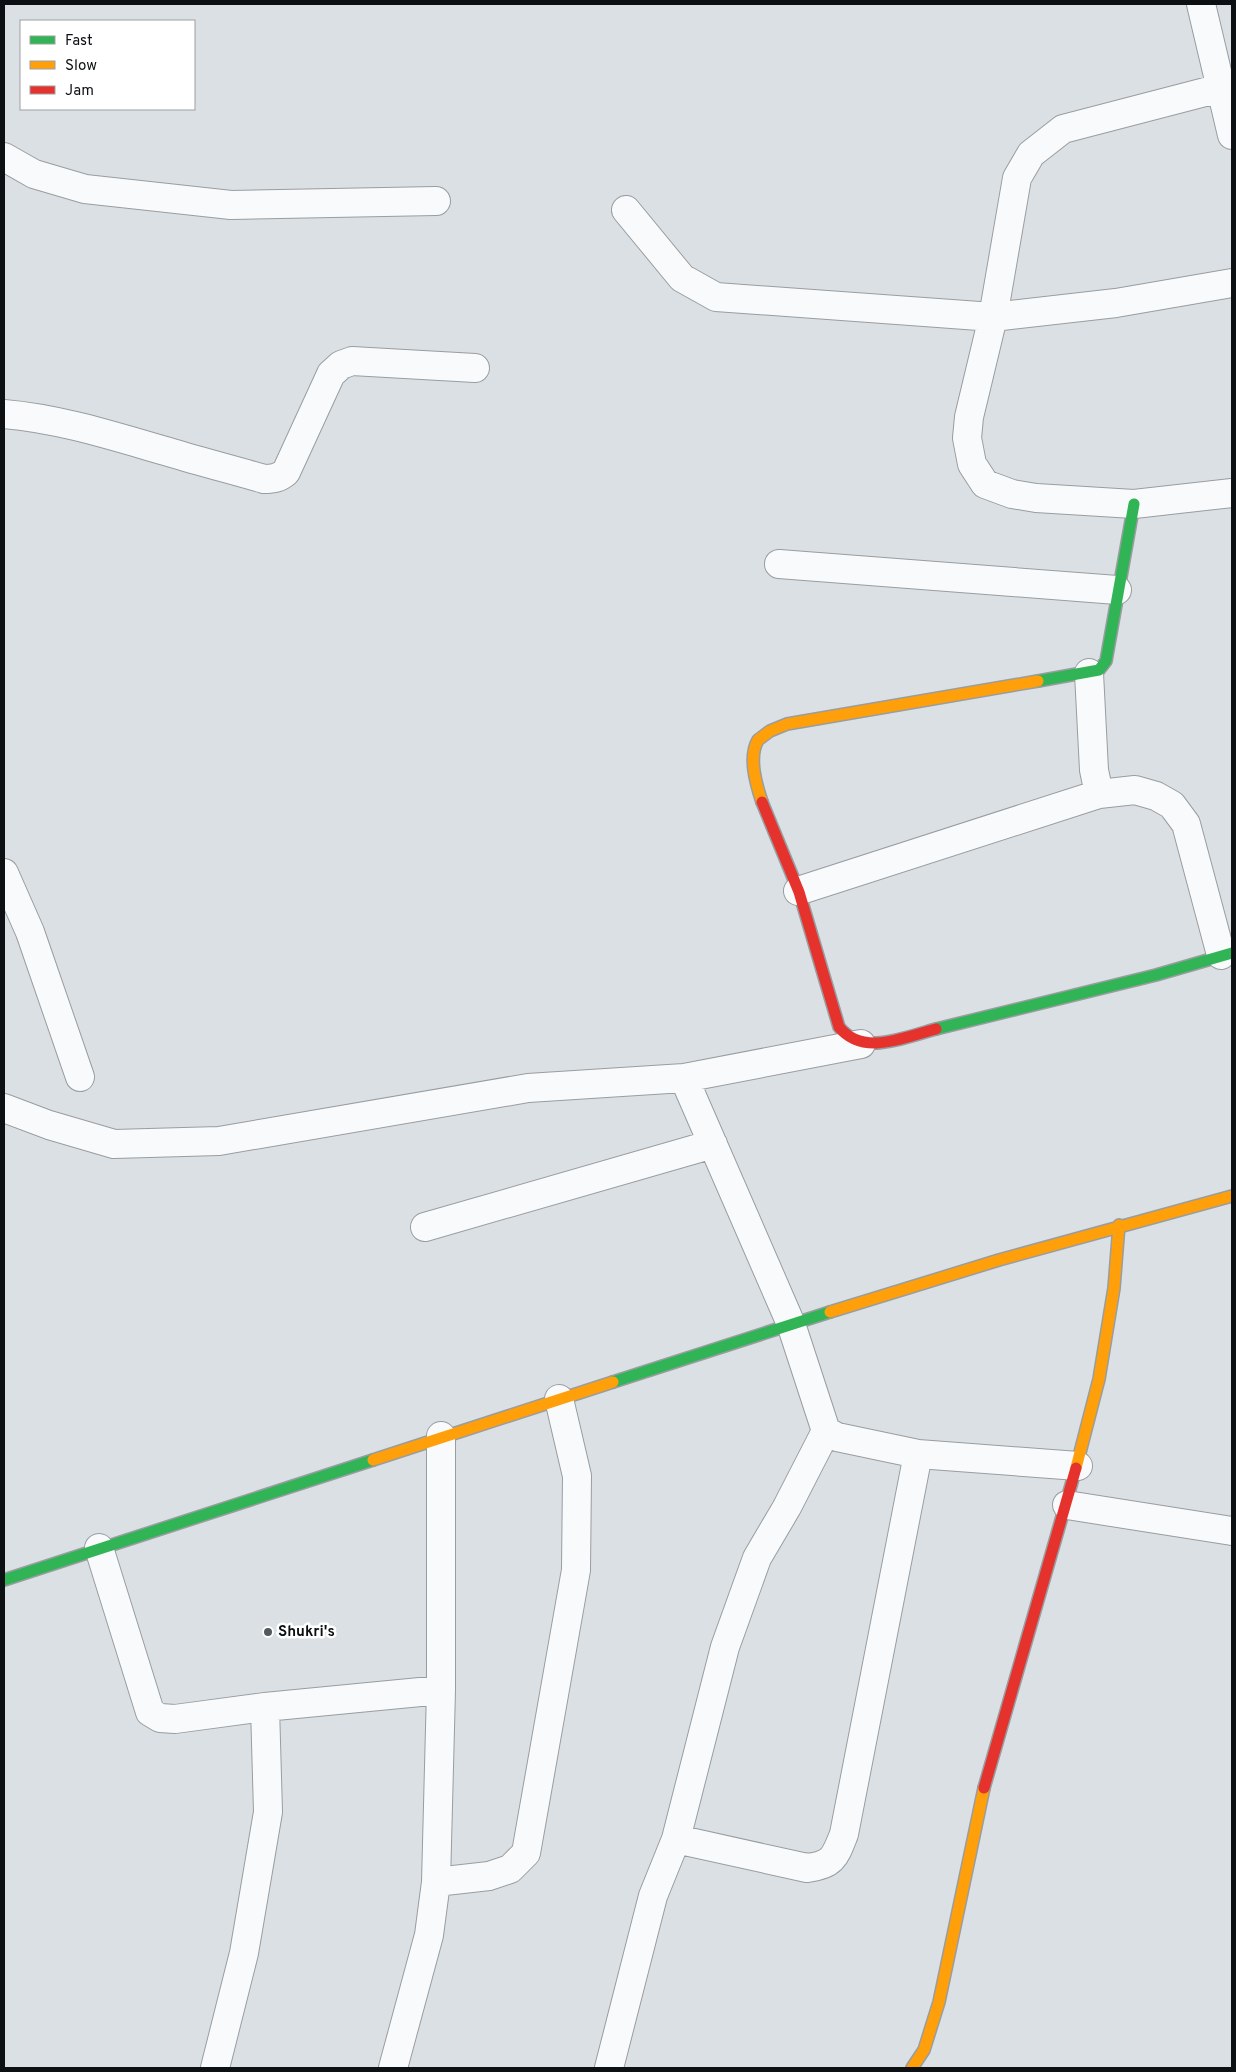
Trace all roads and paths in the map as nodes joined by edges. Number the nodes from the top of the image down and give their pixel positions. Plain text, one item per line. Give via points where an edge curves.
1 (1201, 4) edge
2 (1227, 86) edge
3 (1232, 136) edge
4 (4, 157) edge
5 (436, 201) dead end
6 (626, 210) dead end
7 (1232, 283) edge
8 (993, 317) junction
9 (475, 368) dead end
10 (4, 414) edge
11 (1232, 493) edge
12 (1134, 504) junction
13 (778, 564) dead end
14 (1117, 590) junction
15 (1089, 673) junction
16 (1099, 794) junction
17 (4, 872) edge
18 (798, 891) junction
19 (1227, 954) edge
20 (861, 1044) junction
21 (80, 1077) dead end
22 (684, 1078) junction
23 (4, 1108) edge
24 (713, 1144) junction
25 (1232, 1196) edge
26 (1119, 1226) junction
27 (425, 1227) dead end
28 (791, 1324) junction
29 (559, 1398) junction
30 (826, 1431) junction
31 (441, 1436) junction
32 (918, 1454) junction
33 (1078, 1466) junction
34 (1067, 1505) junction
35 (1232, 1532) edge
36 (99, 1548) junction
37 (4, 1580) edge
38 (441, 1690) junction
39 (265, 1707) junction
40 (676, 1839) junction
41 (436, 1882) junction
42 (214, 2068) edge
43 (393, 2068) edge
44 (609, 2068) edge
45 (912, 2068) edge

1 - 2 street
2 - 3 street
2 - 8 street via 1063,129 1031,154 1017,178
4 - 5 street via 34,174 85,189 231,205
6 - 8 street via 682,278 716,297
7 - 8 street via 1116,303
8 - 12 street via 967,438 972,464 985,484 1036,498
9 - 10 street via 352,360 340,365 331,374 286,472 273,479 173,454 84,426
11 - 12 street
12 - 14 street
13 - 14 street
14 - 15 street via 1106,661 1099,670
15 - 16 street via 1094,770
15 - 18 street via 787,724 762,737 756,743 755,772 770,827
16 - 18 street
16 - 19 street via 1135,790 1172,805 1186,824
17 - 21 street via 30,932
18 - 20 street via 839,1028 847,1038
19 - 20 street via 1156,975 881,1043
20 - 22 street
22 - 23 street via 528,1088 219,1141 114,1144
22 - 24 street
24 - 27 street
24 - 28 street
25 - 26 street
26 - 28 street
26 - 33 street via 1114,1288 1099,1379
28 - 29 street
28 - 30 street
29 - 31 street
29 - 41 street via 577,1476 576,1570 526,1853 510,1869 489,1876
30 - 32 street via 837,1437
30 - 40 street via 750,1576 725,1648
31 - 36 street
31 - 38 street
32 - 33 street
32 - 40 street via 844,1834 836,1855 824,1866 806,1868
33 - 34 street
34 - 35 street
34 - 45 street via 981,1799 939,2002 924,2050
36 - 37 street
36 - 39 street via 150,1712 160,1718 175,1719
38 - 39 street
38 - 41 street
39 - 42 street via 268,1812 244,1953
40 - 44 street via 653,1896
41 - 43 street via 429,1935

